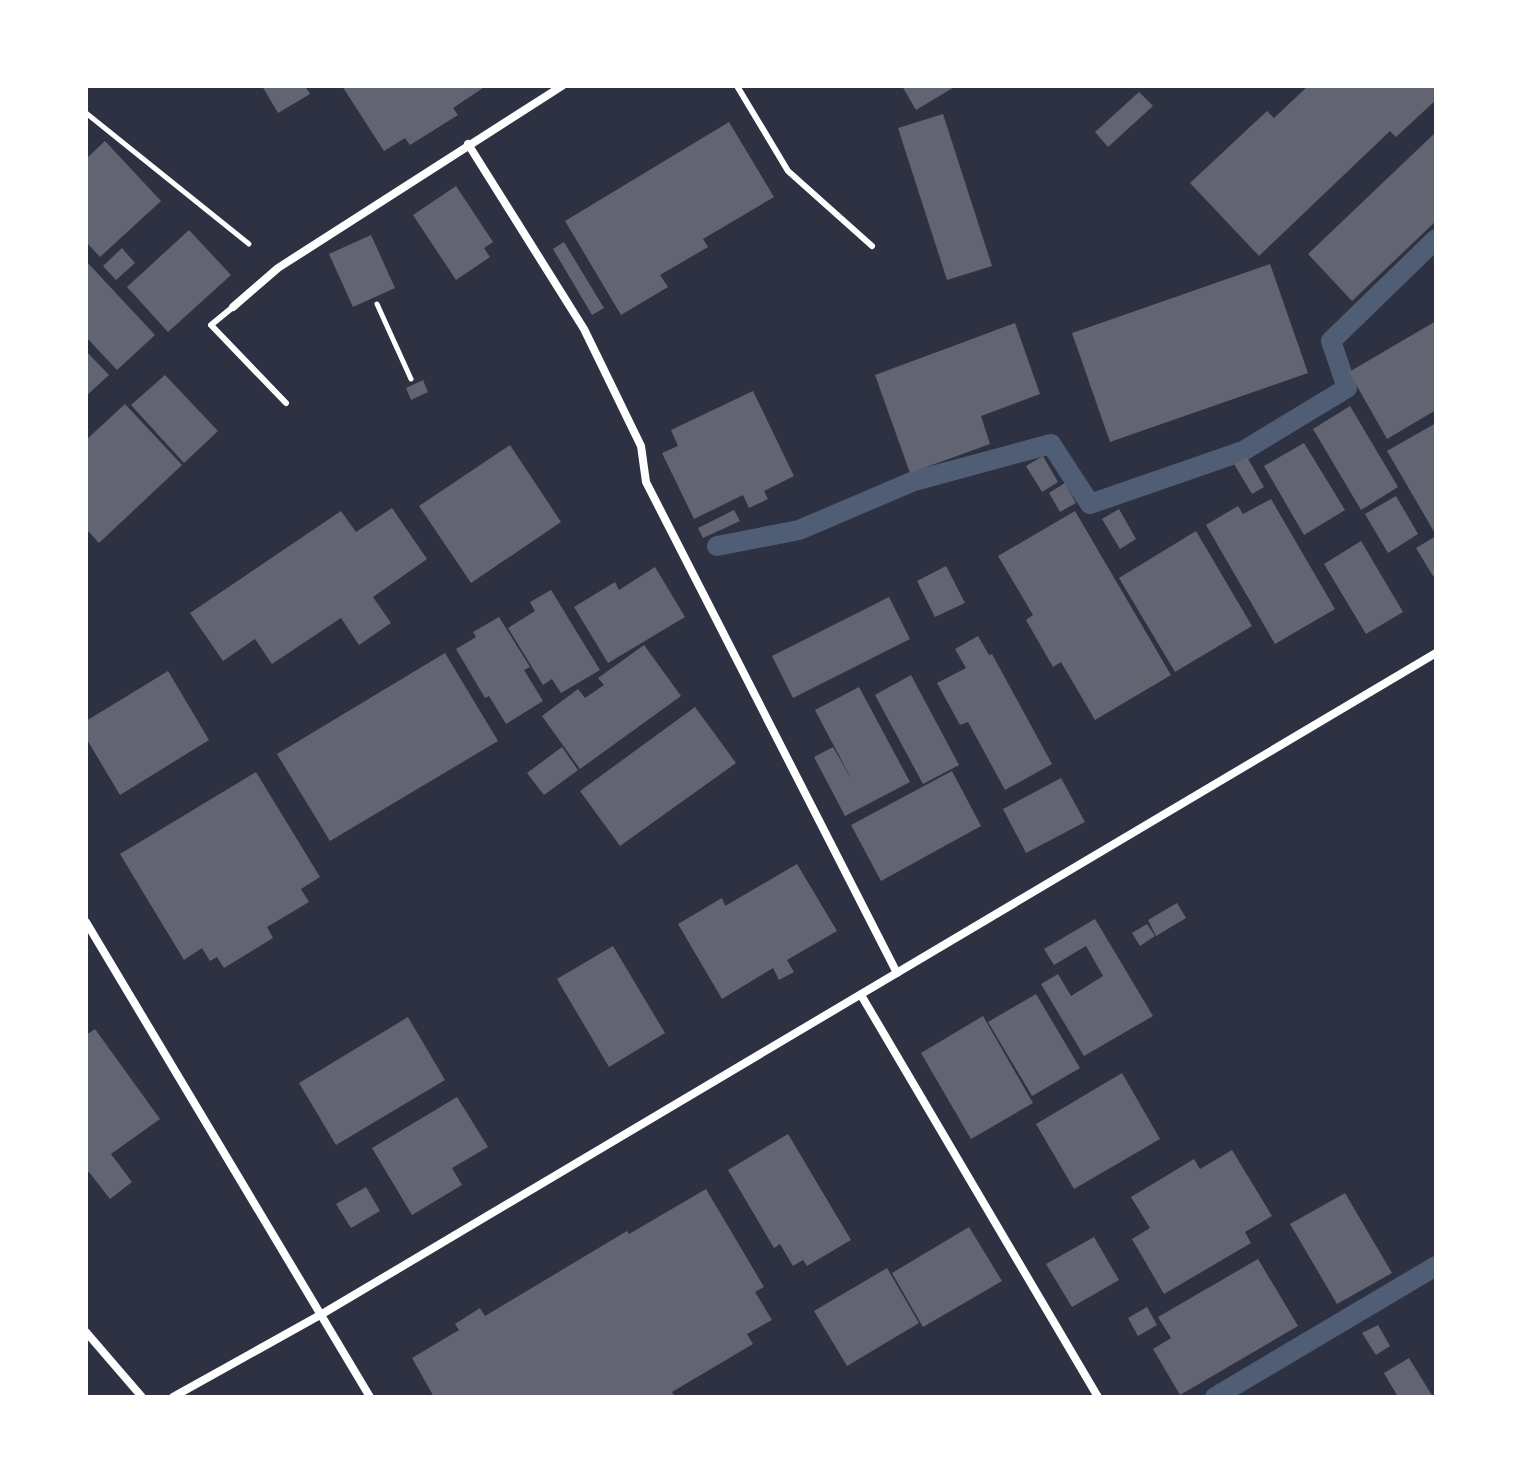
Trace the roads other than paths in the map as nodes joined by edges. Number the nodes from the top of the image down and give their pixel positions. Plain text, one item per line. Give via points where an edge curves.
1 (562, 86) edge
2 (737, 86) edge
3 (468, 144) junction
4 (872, 246) dead end
5 (233, 307) joint
6 (286, 403) dead end
7 (1436, 653) edge
8 (86, 922) edge
9 (897, 973) junction
10 (861, 995) junction
11 (322, 1314) junction
12 (86, 1332) edge
13 (142, 1397) edge
14 (173, 1397) edge
15 (370, 1397) edge
16 (1098, 1397) edge

1 - 3 street
2 - 4 lane via 788,171
3 - 5 street via 278,268
3 - 9 street via 584,329 641,446 646,482
5 - 6 lane via 211,325
7 - 9 street
8 - 11 street
9 - 10 street
10 - 11 street
10 - 16 street
11 - 14 street
11 - 15 street
12 - 13 street

